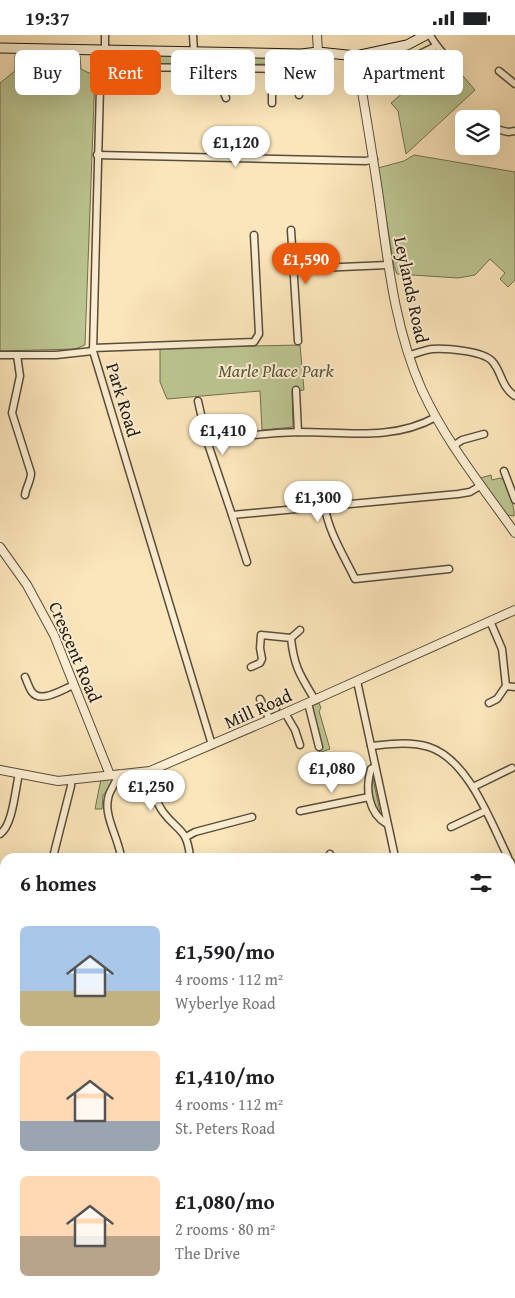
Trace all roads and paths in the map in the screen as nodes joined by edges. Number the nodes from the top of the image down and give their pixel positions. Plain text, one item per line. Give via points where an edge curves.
1 (105, 35) edge
2 (193, 35) edge
3 (317, 35) edge
4 (426, 35) edge
5 (430, 35) edge
6 (436, 46) junction
7 (0, 48) edge
8 (103, 50) joint
9 (194, 50) edge
10 (318, 50) edge
11 (382, 50) edge
12 (428, 50) edge
13 (442, 50) edge
14 (499, 71) dead end
15 (515, 84) edge
16 (99, 95) edge
17 (225, 95) edge
18 (272, 95) edge
19 (363, 95) edge
20 (226, 98) dead end
21 (272, 103) dead end
22 (500, 130) dead end
23 (515, 131) edge
24 (97, 155) junction
25 (374, 159) junction
26 (292, 230) dead end
27 (254, 235) dead end
28 (388, 265) junction
29 (294, 269) junction
30 (298, 341) dead end
31 (93, 349) junction
32 (0, 355) edge
33 (17, 355) junction
34 (410, 355) junction
35 (296, 390) dead end
36 (515, 396) edge
37 (198, 401) dead end
38 (436, 417) junction
39 (298, 433) junction
40 (484, 434) dead end
41 (207, 441) junction
42 (453, 445) junction
43 (504, 471) dead end
44 (480, 486) junction
45 (25, 495) dead end
46 (515, 500) edge
47 (325, 507) junction
48 (232, 515) junction
49 (512, 524) edge
50 (515, 533) edge
51 (0, 547) edge
52 (246, 563) dead end
53 (448, 569) dead end
54 (515, 611) edge
55 (490, 621) junction
56 (300, 630) dead end
57 (291, 638) junction
58 (251, 667) dead end
59 (25, 677) dead end
60 (356, 681) junction
61 (74, 685) junction
62 (506, 686) junction
63 (515, 687) edge
64 (260, 699) dead end
65 (311, 701) junction
66 (489, 703) dead end
67 (276, 708) dead end
68 (266, 712) junction
69 (285, 713) junction
70 (270, 720) junction
71 (212, 745) junction
72 (300, 745) dead end
73 (371, 746) junction
74 (319, 747) dead end
75 (375, 767) junction
76 (512, 768) dead end
77 (0, 770) edge
78 (150, 771) junction
79 (19, 774) junction
80 (118, 774) junction
81 (110, 775) junction
82 (71, 779) junction
83 (473, 787) junction
84 (368, 797) junction
85 (300, 811) dead end
86 (485, 811) junction
87 (252, 817) dead end
88 (387, 824) junction
89 (451, 827) dead end
90 (0, 834) edge
91 (186, 837) junction
92 (54, 853) edge
93 (120, 853) edge
94 (189, 853) edge
95 (394, 853) edge
96 (506, 853) edge

1 - 8 street, Park Road
2 - 9 street
3 - 10 street
4 - 11 main road via 407,45
5 - 6 street
6 - 12 street
6 - 13 street
7 - 8 main road
14 - 15 street
16 - 24 street, Park Road
17 - 20 street
18 - 21 street
19 - 25 street, Leylands Road
22 - 23 street
24 - 25 street
24 - 31 street, Park Road
25 - 28 street, Leylands Road
26 - 29 street
27 - 31 street via 259,334 254,343
28 - 29 street
28 - 34 street, Leylands Road via 396,309
29 - 30 street
31 - 33 street via 56,355
31 - 71 street, Park Road
32 - 33 street
33 - 45 street via 20,376 12,413 31,473
34 - 36 street via 432,349 486,355 493,362 504,386
34 - 38 street, Leylands Road via 421,388
35 - 39 street
37 - 41 street
38 - 39 street via 411,429 389,433
38 - 42 street, Leylands Road
39 - 41 street
40 - 42 street
41 - 48 street
42 - 44 street, Leylands Road
43 - 46 street
44 - 47 street via 464,493
44 - 49 street, Leylands Road
47 - 48 street
47 - 53 street via 333,533 355,579
48 - 52 street
49 - 50 street, Leylands Road
51 - 61 street, Crescent Road via 41,610
54 - 55 street, Mill Road
55 - 60 street, Mill Road
55 - 62 street via 502,649
56 - 57 street
57 - 58 street via 260,632 262,659
57 - 65 street via 293,657
59 - 61 street via 32,693 37,696 47,696
60 - 65 street, Mill Road
60 - 73 street
61 - 81 street, Crescent Road
62 - 63 street
62 - 66 street via 497,699
64 - 68 street
65 - 69 street, Mill Road
65 - 74 street
67 - 68 street
68 - 70 street
69 - 70 street, Mill Road
69 - 72 street
70 - 71 street, Mill Road
71 - 78 street, Mill Road
73 - 75 street
73 - 83 street via 410,744 429,747 446,757
75 - 84 street via 368,777
75 - 88 street
76 - 83 street
77 - 79 street, Mill Road
78 - 80 street, Mill Road
78 - 91 street via 154,795 163,811
79 - 82 street, Mill Road via 58,781
79 - 90 street via 8,824
80 - 81 street, Mill Road
80 - 93 street via 107,806
81 - 82 street, Mill Road
82 - 92 street
83 - 86 street
84 - 85 street
84 - 88 street via 376,814
86 - 89 street
86 - 96 street
87 - 91 street
88 - 95 street
91 - 94 street

